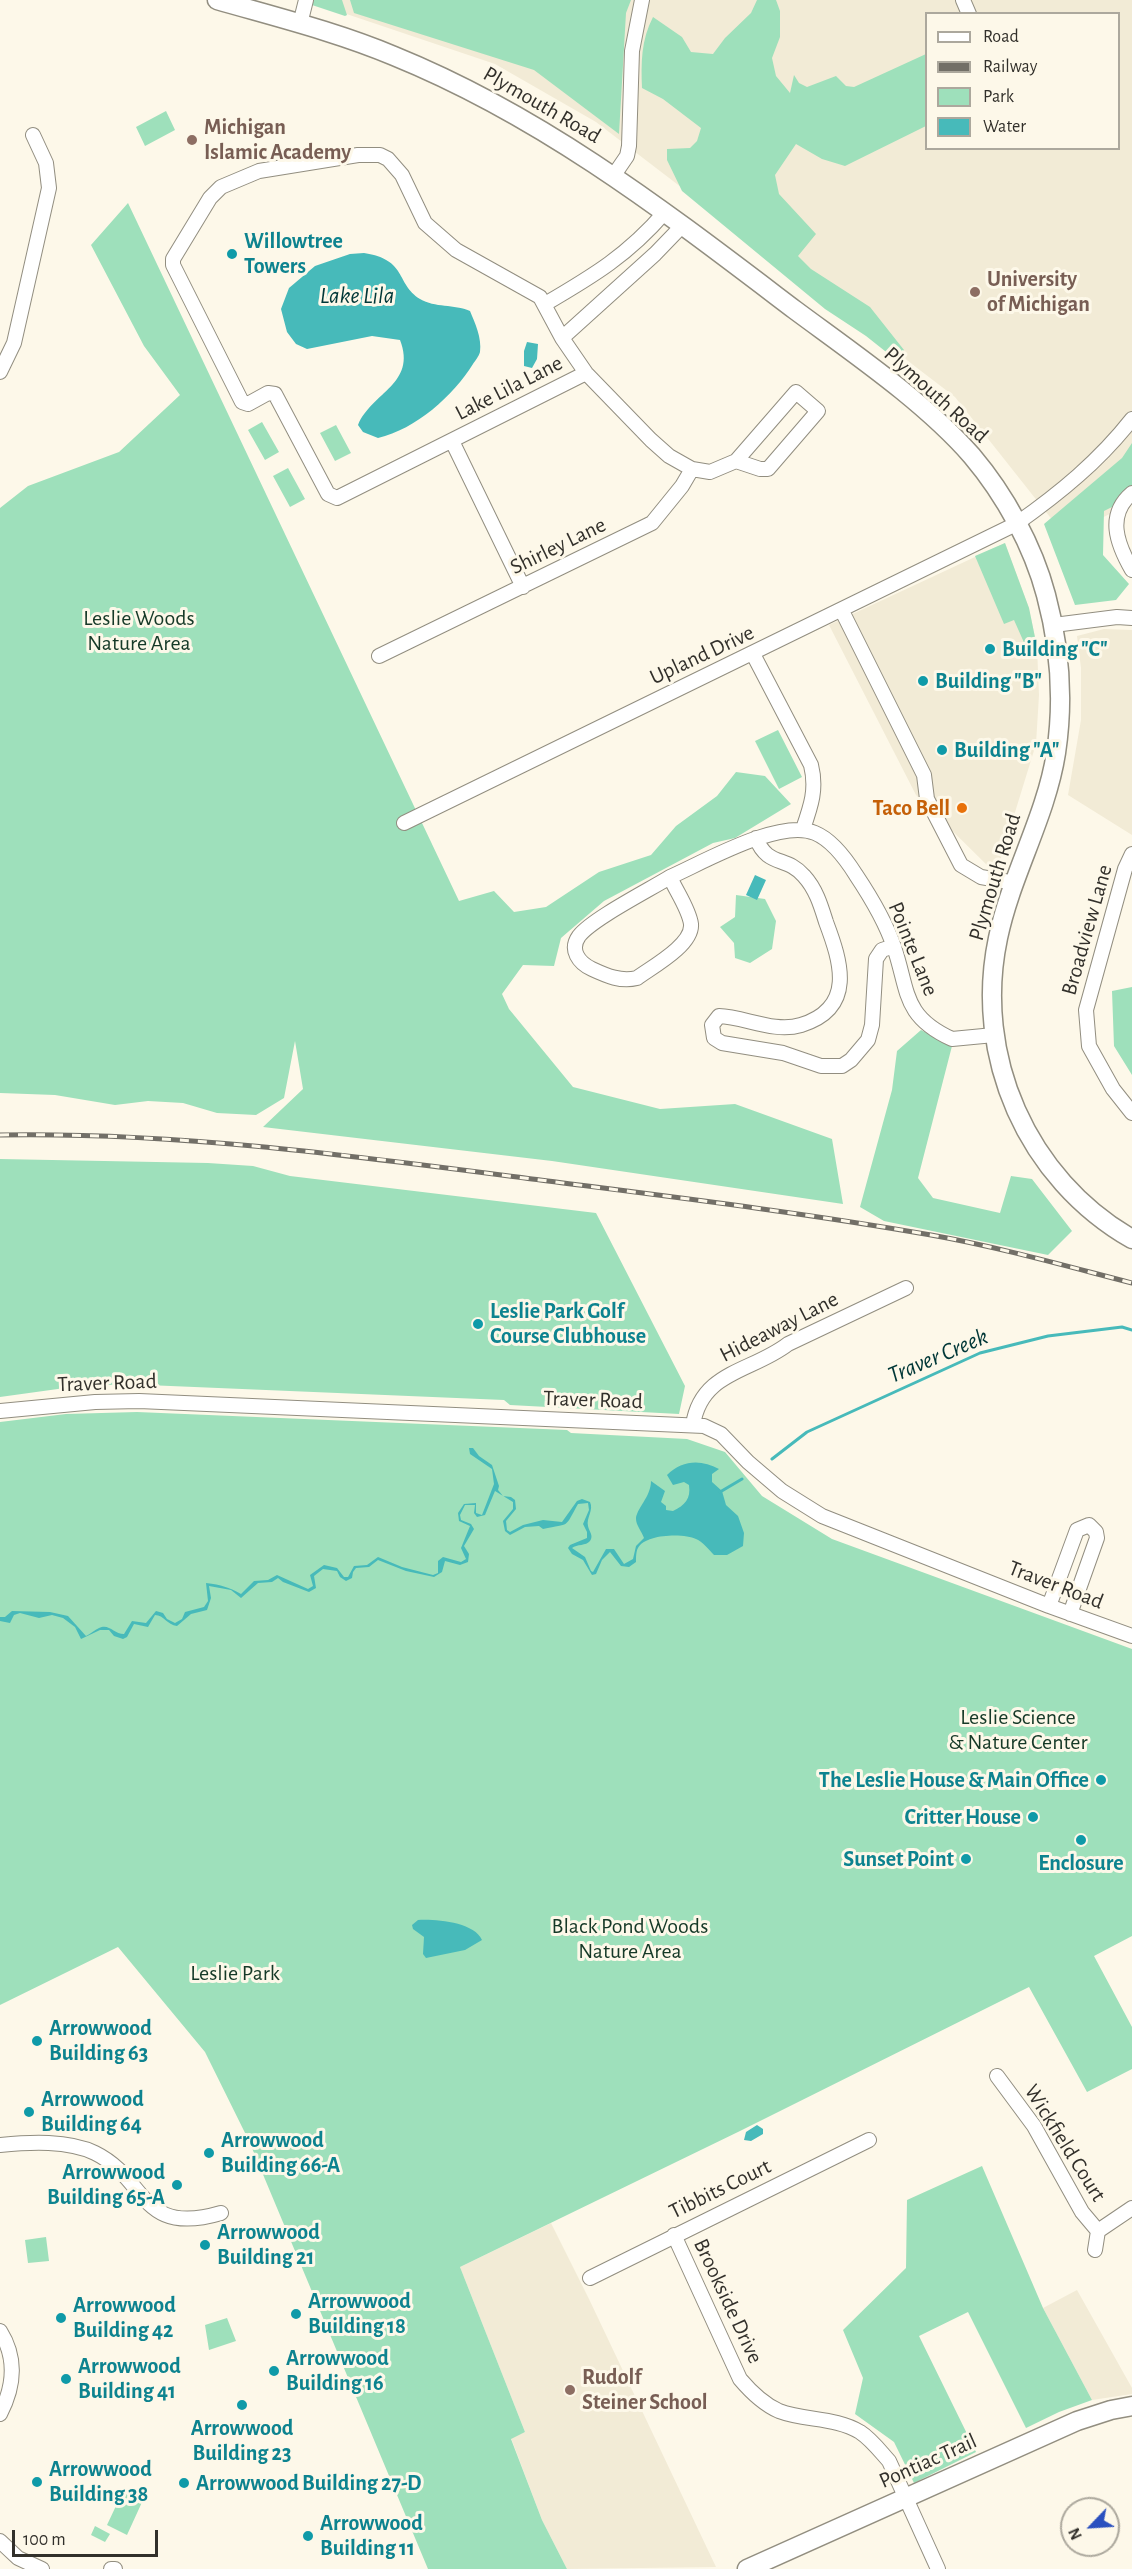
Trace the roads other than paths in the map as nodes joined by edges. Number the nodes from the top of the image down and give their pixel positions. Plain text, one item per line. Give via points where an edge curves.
1 (217, 0) edge
2 (306, 0) edge
3 (642, 0) edge
4 (300, 24) junction
5 (33, 135) dead end
6 (614, 175) junction
7 (665, 212) junction
8 (682, 226) junction
9 (605, 268) junction
10 (621, 285) junction
11 (545, 304) junction
12 (562, 338) junction
13 (0, 372) edge
14 (586, 373) junction
15 (1132, 418) edge
16 (452, 441) junction
17 (736, 461) junction
18 (692, 469) junction
19 (1132, 493) edge
20 (1016, 524) junction
21 (1132, 570) edge
22 (523, 587) junction
23 (842, 611) junction
24 (1132, 618) edge
25 (1054, 625) junction
26 (753, 654) junction
27 (379, 656) dead end
28 (404, 822) dead end
29 (803, 829) junction
30 (756, 838) junction
31 (1132, 854) edge
32 (670, 877) junction
33 (1015, 883) junction
34 (894, 946) junction
35 (993, 1031) junction
36 (1132, 1113) edge
37 (1132, 1239) edge
38 (906, 1288) dead end
39 (0, 1411) edge
40 (693, 1425) junction
41 (1049, 1606) junction
42 (1070, 1614) junction
43 (1132, 1636) edge
44 (997, 2076) dead end
45 (869, 2140) dead end
46 (0, 2145) edge
47 (1132, 2208) edge
48 (220, 2213) dead end
49 (1098, 2231) junction
50 (674, 2235) junction
51 (1095, 2250) dead end
52 (590, 2278) dead end
53 (0, 2331) edge
54 (1132, 2406) edge
55 (0, 2414) edge
56 (906, 2498) junction
57 (0, 2541) edge
58 (754, 2568) edge
59 (42, 2569) edge
60 (938, 2569) edge

1 - 4 main road, Plymouth Road
2 - 4 street
3 - 6 street via 632,51 629,146
4 - 6 main road, Plymouth Road via 394,56 456,85 519,117
5 - 13 street via 46,163 49,188 14,343
6 - 7 main road, Plymouth Road
7 - 8 main road, Plymouth Road
7 - 9 street via 629,250
8 - 10 street
8 - 20 main road, Plymouth Road via 812,322 954,436 988,476
9 - 10 street
9 - 11 street
10 - 12 street
11 - 12 street
11 - 16 street, Lake Lila Lane via 534,293 441,238 425,223 396,166 380,155 259,171 215,191 173,259 173,266 242,402 248,404 272,393 278,398 328,494 337,498
12 - 14 street
14 - 16 street, Lake Lila Lane
14 - 18 street via 651,441
15 - 20 street, Upland Drive via 1111,446 1069,485
16 - 22 street, Lake Lila Lane
17 - 17 street via 768,469 818,411 796,392
17 - 18 street via 710,472
18 - 22 street, Shirley Lane via 652,523
19 - 21 street via 1116,514 1116,536
20 - 23 street, Upland Drive
20 - 25 main road, Plymouth Road via 1044,589
22 - 27 street, Shirley Lane
23 - 26 street, Upland Drive
23 - 33 street via 924,775 927,800 952,852 973,873
24 - 25 street
25 - 33 main road, Plymouth Road via 1060,689 1055,756
26 - 28 street, Upland Drive
26 - 29 street via 811,765 814,797
29 - 30 street
29 - 34 street, Pointe Lane via 816,833 847,861
30 - 32 street
30 - 34 street via 768,858 795,867 816,893 841,965 841,986 832,1004 801,1025 784,1027 719,1016 712,1025 714,1038 821,1066 842,1065 868,1040 876,959 882,950
31 - 36 street, Broadview Lane via 1086,1010 1089,1046 1113,1089
32 - 32 street via 580,935 575,944 582,963 620,980 629,980 682,946 691,932 690,921
33 - 35 main road, Plymouth Road via 997,940
34 - 35 street, Pointe Lane via 908,1000 918,1016 952,1039
35 - 37 main road, Plymouth Road via 1005,1083 1032,1144 1050,1170 1087,1209
38 - 40 street, Hideaway Lane via 716,1382 700,1401
39 - 40 street, Traver Road via 139,1401
40 - 41 street, Traver Road via 716,1430 770,1482 822,1516
41 - 42 street, Traver Road
41 - 42 street via 1077,1530 1089,1525 1097,1538
42 - 43 street, Traver Road
44 - 49 street, Wickfield Court via 1034,2127 1082,2212
45 - 50 street, Tibbits Court
46 - 48 street via 81,2147 113,2165 157,2211 188,2219
47 - 49 street, Wickfield Court
49 - 51 street, Wickfield Court
50 - 52 street, Tibbits Court
50 - 56 street, Brookside Drive via 740,2379 780,2411 840,2424 861,2433 889,2461
53 - 55 street via 8,2348 12,2378
54 - 56 main road, Pontiac Trail via 1077,2421
56 - 58 main road, Pontiac Trail
56 - 60 street, Brookside Drive
57 - 59 street via 18,2558

